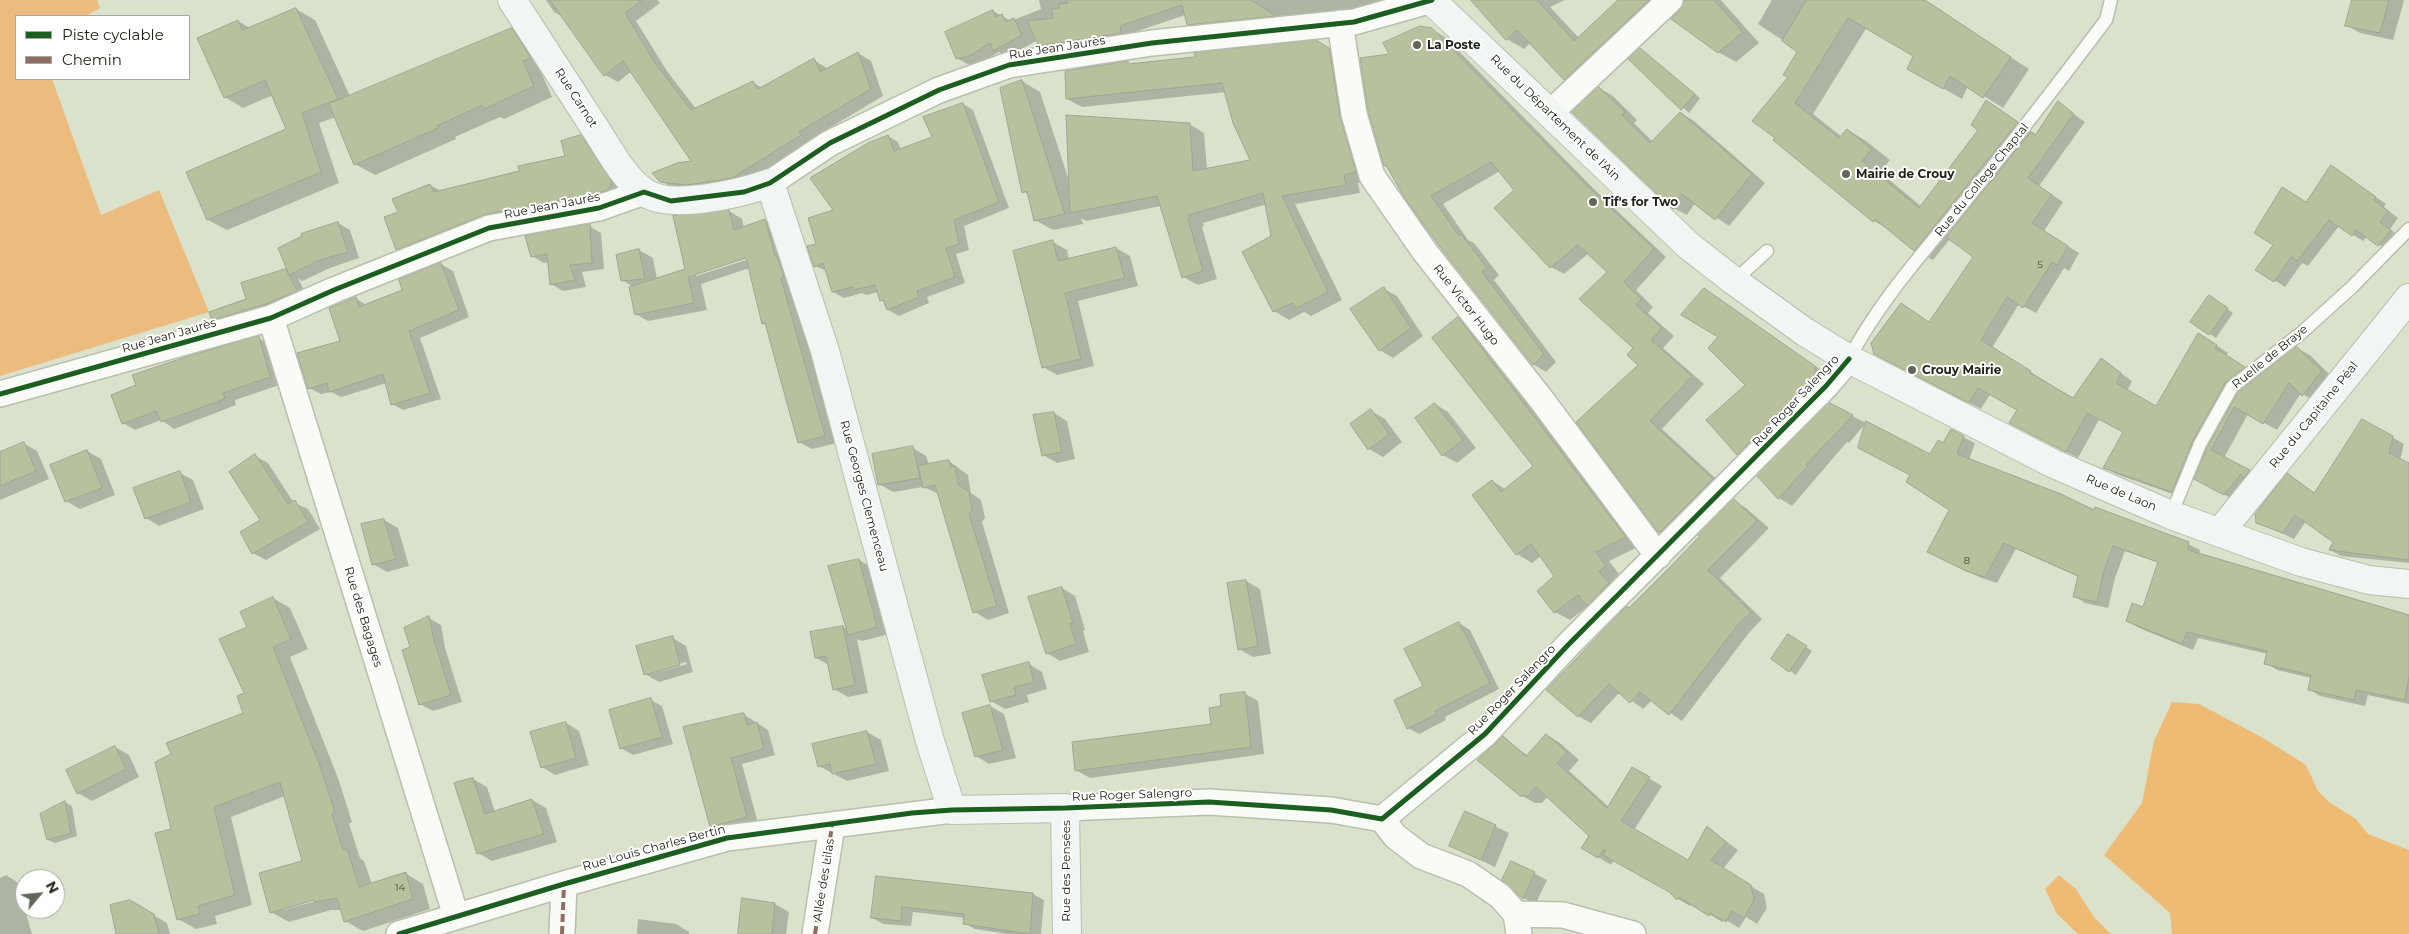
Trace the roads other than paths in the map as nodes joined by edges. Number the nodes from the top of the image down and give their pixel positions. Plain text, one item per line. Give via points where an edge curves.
1 (512, 0) edge
2 (1432, 0) edge
3 (1670, 0) edge
4 (2111, 0) edge
5 (1340, 23) junction
6 (1550, 113) junction
7 (770, 183) junction
8 (644, 192) junction
9 (2409, 229) edge
10 (1767, 252) dead end
11 (1734, 282) junction
12 (2409, 298) edge
13 (271, 318) junction
14 (1849, 359) junction
15 (0, 394) edge
16 (2171, 514) junction
17 (2220, 532) junction
18 (1658, 556) junction
19 (2409, 584) edge
20 (1065, 808) junction
21 (952, 810) junction
22 (1382, 819) junction
23 (832, 826) junction
24 (564, 884) junction
25 (456, 916) junction
26 (1518, 924) edge
27 (399, 934) edge
28 (562, 934) edge
29 (815, 934) edge
30 (1066, 934) edge
31 (1633, 934) edge

1 - 8 street, Rue Carnot via 621,167
2 - 5 street, Rue Jean Jaurès
2 - 6 street, Rue du Département de l'Ain
3 - 6 street
4 - 14 lane, Rue du College Chaptal via 2106,20 1863,331
5 - 7 street, Rue Jean Jaurès via 1152,43 1009,65 939,90 830,143
5 - 18 street, Rue Victor Hugo via 1354,114 1372,176 1424,252 1541,399
6 - 11 street, Rue du Département de l'Ain via 1689,246
7 - 8 street, Rue Jean Jaurès via 724,196 671,201
7 - 21 street, Rue Georges Clemenceau via 825,352 930,742
8 - 13 street, Rue Jean Jaurès via 599,208 489,228
9 - 16 lane, Ruelle de Braye via 2300,334 2232,387 2200,444
10 - 11 lane
11 - 14 street, Rue du Département de l'Ain
12 - 17 street, Rue du Capitaine Péal
13 - 15 street, Rue Jean Jaurès
13 - 25 street, Rue des Bagages
14 - 16 street, Rue de Laon via 2054,464
14 - 18 street, Rue Roger Salengro via 1837,375
16 - 17 street, Rue de Laon
17 - 19 street, Rue de Laon via 2300,562 2369,580
18 - 22 street, Rue Roger Salengro via 1485,734
20 - 21 street
20 - 22 street, Rue Roger Salengro via 1209,802 1331,810
20 - 30 street, Rue des Pensées
21 - 23 street, Rue Louis Charles Bertin
22 - 26 street via 1395,836 1421,856 1468,874 1500,896
23 - 24 street, Rue Louis Charles Bertin via 727,838
23 - 29 street, Allée des Lilas
24 - 25 street, Rue Louis Charles Bertin
24 - 28 street
25 - 27 street, Rue Louis Charles Bertin
26 - 31 street via 1564,915

